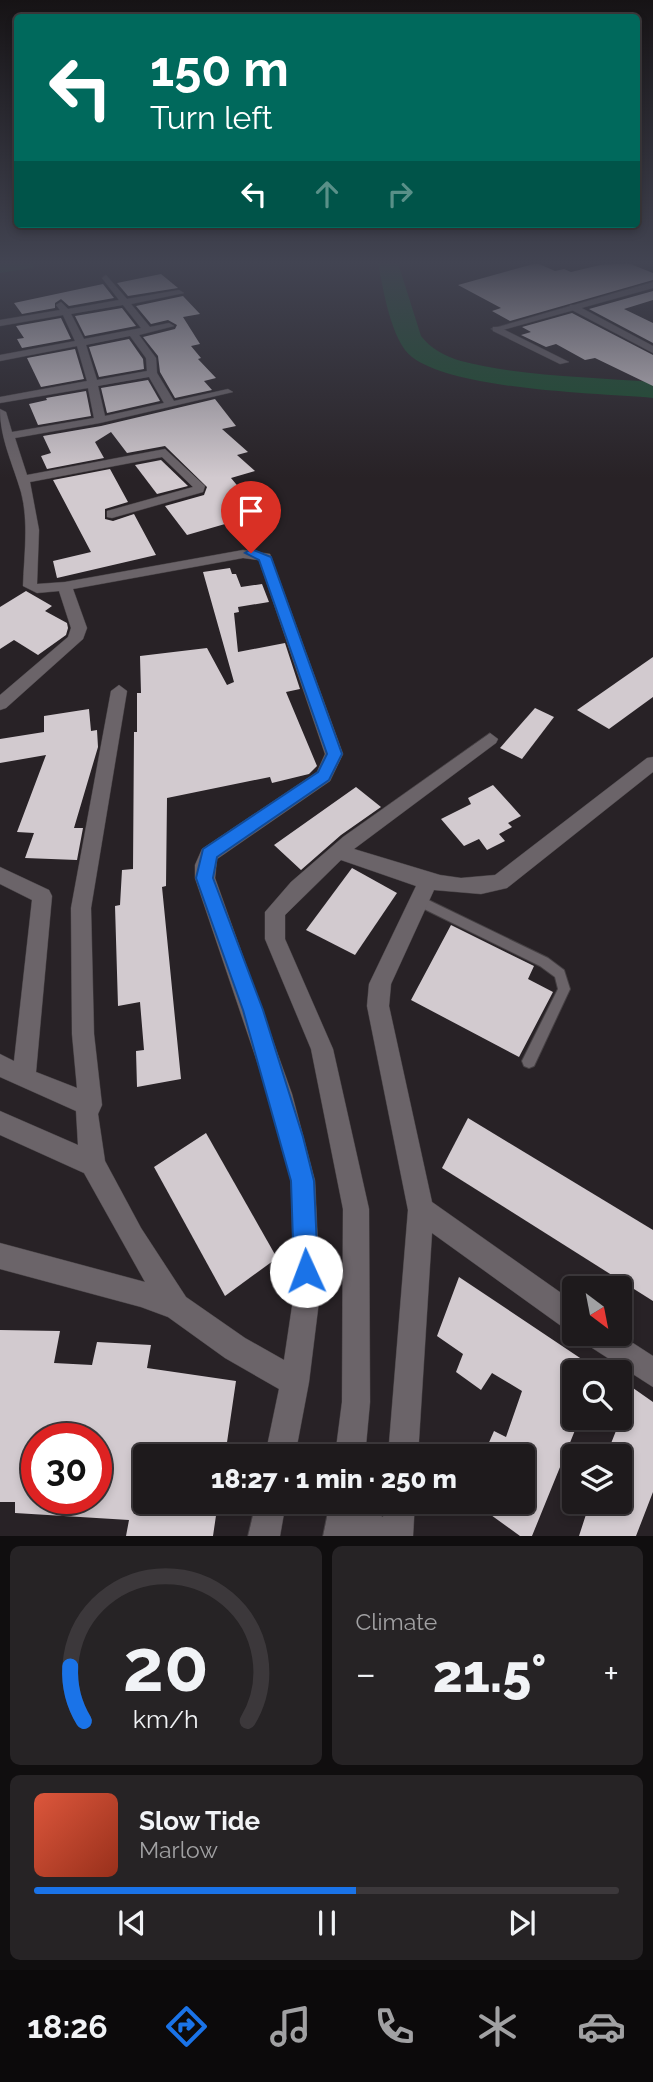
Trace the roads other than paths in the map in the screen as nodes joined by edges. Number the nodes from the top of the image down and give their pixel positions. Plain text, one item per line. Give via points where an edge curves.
1 (133, 334) edge
2 (75, 335) edge
3 (129, 335) edge
4 (508, 335) edge
5 (624, 335) edge
6 (79, 344) junction
7 (653, 350) edge
8 (0, 358) edge
9 (564, 362) dead end
10 (152, 373) junction
11 (93, 384) junction
12 (228, 392) dead end
13 (0, 400) edge
14 (170, 404) junction
15 (0, 412) edge
16 (100, 421) junction
17 (7, 436) junction
18 (22, 480) junction
19 (112, 514) dead end
20 (65, 586) junction
21 (119, 691) dead end
22 (0, 704) edge
23 (490, 740) dead end
24 (653, 763) edge
25 (339, 852) junction
26 (0, 875) edge
27 (424, 891) junction
28 (529, 1061) dead end
29 (0, 1065) edge
30 (24, 1078) junction
31 (90, 1105) junction
32 (0, 1123) edge
33 (93, 1164) junction
34 (421, 1210) junction
35 (0, 1256) edge
36 (176, 1307) junction
37 (562, 1310) edge
38 (614, 1346) edge
39 (653, 1373) edge
40 (295, 1382) junction
41 (282, 1444) edge
42 (351, 1444) edge
43 (404, 1444) edge
44 (269, 1514) edge
45 (399, 1514) edge
46 (343, 1516) edge
47 (264, 1536) edge
48 (386, 1536) edge
49 (397, 1536) edge

1 - 10 street via 151,358
2 - 6 street
3 - 6 street
4 - 9 street
5 - 7 street
6 - 8 street
6 - 11 street
10 - 11 street
10 - 14 street
11 - 13 street
11 - 16 street
12 - 14 street
14 - 16 street
15 - 17 street
16 - 17 street
17 - 18 street
18 - 19 street via 165,453 200,486 187,495
18 - 20 street via 32,530 30,586
20 - 22 street via 79,628 75,639
20 - 40 street via 243,554 265,557 334,754 324,776 209,854 205,865 205,878 280,1094 303,1181 307,1293
21 - 31 street via 81,908 83,1034
23 - 25 street
24 - 27 street via 499,882
25 - 27 street
25 - 42 street via 275,912 275,939 322,1049 356,1209 356,1402
26 - 30 street via 42,896
27 - 28 lane via 560,974 564,989
27 - 34 street via 380,984 378,1006
29 - 30 street
30 - 31 street
31 - 33 street via 86,1114
32 - 33 street
33 - 36 street
34 - 37 street
34 - 43 street
35 - 36 street
36 - 40 street via 234,1348
38 - 39 street
40 - 41 street
44 - 47 street
45 - 49 street
46 - 48 street

